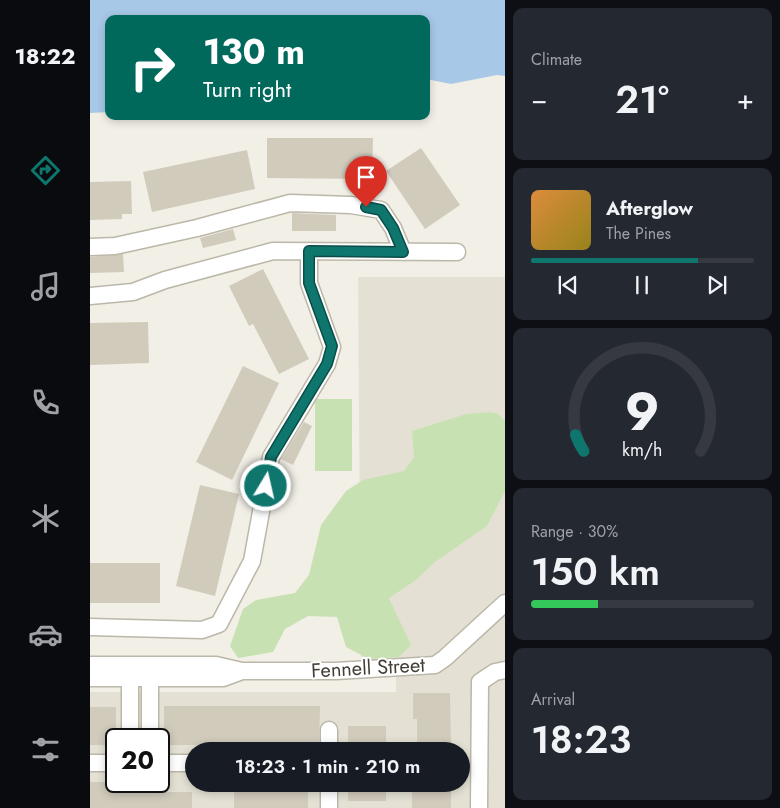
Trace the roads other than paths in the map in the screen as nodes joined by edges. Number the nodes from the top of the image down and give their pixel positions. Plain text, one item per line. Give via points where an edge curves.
1 (90, 247) edge
2 (309, 251) junction
3 (403, 252) junction
4 (457, 252) dead end
5 (90, 296) edge
6 (504, 607) edge
7 (90, 627) edge
8 (90, 665) edge
9 (505, 670) edge
10 (130, 672) junction
11 (150, 672) junction
12 (90, 678) edge
13 (130, 728) edge
14 (150, 728) edge
15 (329, 730) dead end
16 (329, 742) edge
17 (90, 763) edge
18 (105, 763) edge
19 (170, 763) edge
20 (185, 763) edge
21 (329, 792) edge
22 (330, 808) edge
23 (480, 808) edge

1 - 3 street via 114,246 290,204 351,205 381,210
2 - 3 street
2 - 5 street via 273,251 165,280 133,292
2 - 7 street via 309,283 332,346 327,364 271,457 252,561 219,624 202,630
3 - 4 street
6 - 11 street, Fennell Street via 435,664 336,671 242,671 216,665
8 - 10 street, Fennell Street
9 - 23 street via 495,672 480,682
10 - 11 street, Fennell Street
10 - 12 street, Fennell Street
10 - 13 street
11 - 14 street
15 - 16 street
17 - 18 street
19 - 20 street
21 - 22 street

